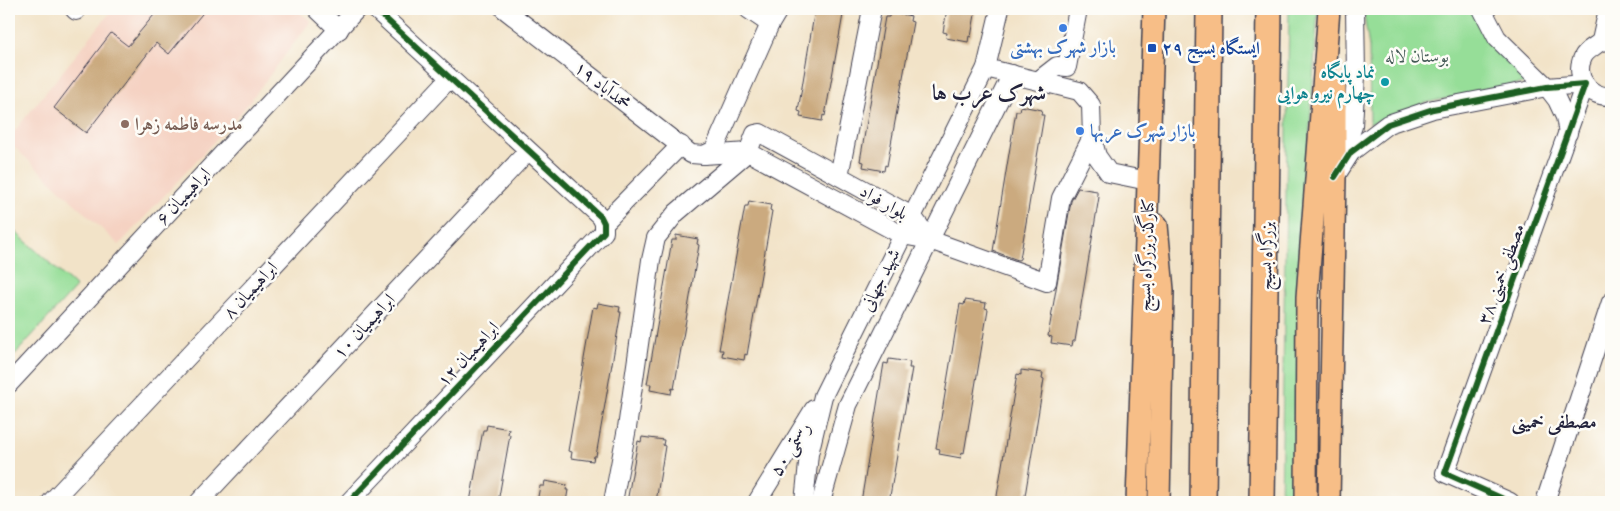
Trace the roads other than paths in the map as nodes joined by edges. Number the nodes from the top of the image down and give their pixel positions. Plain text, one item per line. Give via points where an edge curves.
1 (317, 9) edge
2 (357, 9) edge
3 (375, 9) edge
4 (504, 9) edge
5 (748, 9) edge
6 (779, 9) edge
7 (872, 9) edge
8 (1000, 9) edge
9 (1078, 9) edge
10 (1154, 9) edge
11 (1191, 9) edge
12 (1209, 9) edge
13 (1270, 9) edge
14 (1329, 9) edge
15 (1335, 9) edge
16 (1355, 9) edge
17 (1482, 9) edge
18 (1608, 9) edge
19 (770, 24) junction
20 (339, 30) junction
21 (1606, 42) edge
22 (986, 68) junction
23 (1012, 74) junction
24 (449, 79) junction
25 (1039, 80) junction
26 (1585, 84) junction
27 (1548, 87) junction
28 (1209, 93) junction
29 (1611, 96) edge
30 (1568, 134) junction
31 (1092, 137) junction
32 (681, 145) junction
33 (528, 151) junction
34 (748, 152) junction
35 (704, 155) junction
36 (839, 176) junction
37 (1335, 177) junction
38 (1148, 181) junction
39 (912, 216) junction
40 (604, 223) junction
41 (902, 235) junction
42 (930, 240) junction
43 (1611, 302) edge
44 (9, 384) edge
45 (822, 396) junction
46 (51, 502) edge
47 (199, 502) edge
48 (348, 502) edge
49 (613, 502) edge
50 (757, 502) edge
51 (804, 502) edge
52 (821, 502) edge
53 (1137, 502) edge
54 (1159, 502) edge
55 (1203, 502) edge
56 (1262, 502) edge
57 (1306, 502) edge
58 (1328, 502) edge
59 (1510, 502) edge
60 (1545, 502) edge

1 - 20 street
2 - 20 street, ابراهیمیان ۶
3 - 24 street
4 - 32 street, محمدآباد ۱۹
5 - 19 street
6 - 19 street
7 - 36 street
8 - 22 street, شهید جهانی
9 - 25 street via 1067,67 1057,66
10 - 38 main road, کنارگذربزرگراه بسیج
11 - 28 highway
12 - 28 highway
13 - 56 highway, بزرگراه بسیج
14 - 57 main road via 1307,297
15 - 37 main road
16 - 37 street via 1353,126
17 - 27 street via 1497,38
18 - 21 street
19 - 35 street via 714,150
20 - 44 street, ابراهیمیان ۶
21 - 26 street via 1592,47 1583,57 1580,71
22 - 23 street
22 - 39 street, شهید جهانی
23 - 25 street
23 - 42 street, شهید جهانی
24 - 33 street
24 - 46 street, ابراهیمیان ۸
25 - 31 street via 1079,91 1091,105
26 - 27 street
26 - 29 street via 1595,94
26 - 30 street, مصطفی خمینی ۳۸
27 - 30 street via 1558,100
27 - 37 street via 1433,109 1388,124 1351,152
28 - 55 highway
30 - 59 street, مصطفی خمینی ۳۸ via 1445,473
31 - 38 street via 1097,156 1109,173
31 - 42 street via 1061,198 1047,282
32 - 35 street, محمدآباد ۱۹ via 692,154
32 - 40 street, ابراهیمیان ۱۲
33 - 40 street
33 - 47 street, ابراهیمیان ۱۰
34 - 35 street
34 - 36 street, بلوار فواد via 757,133
34 - 41 street, بلوار فواد
34 - 49 street via 676,213 656,238
36 - 39 street, بلوار فواد
37 - 58 main road
38 - 53 main road, کنارگذربزرگراه بسیج
38 - 54 main road via 1159,236 1163,290
39 - 41 street, شهید جهانی
39 - 42 street, بلوار فواد
40 - 48 street, ابراهیمیان ۱۲ via 604,232
41 - 42 street, بلوار فواد
41 - 45 street, شهید جهانی
42 - 52 street, شهید جهانی via 848,405
43 - 60 street
45 - 50 street, رستمی ۵۰
45 - 51 street, شهید جهانی via 809,454

